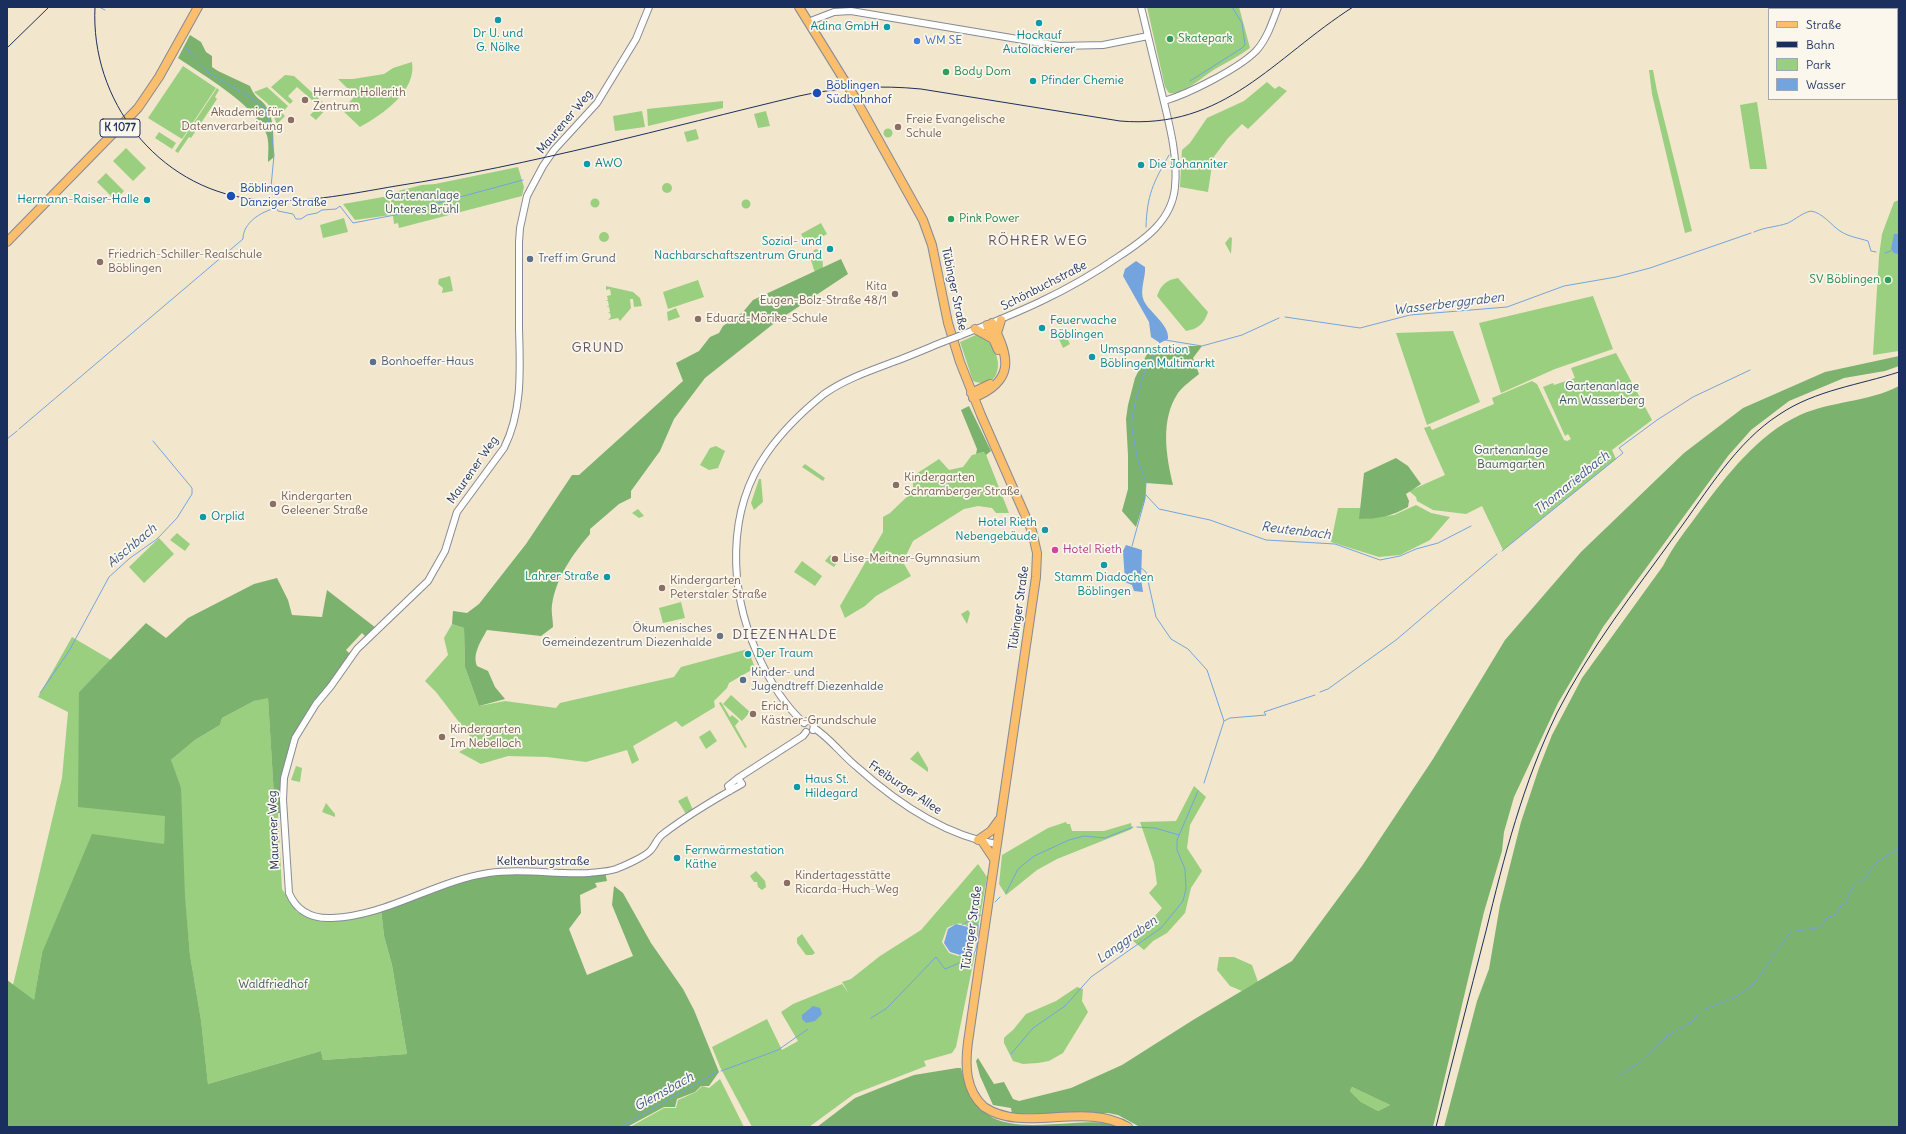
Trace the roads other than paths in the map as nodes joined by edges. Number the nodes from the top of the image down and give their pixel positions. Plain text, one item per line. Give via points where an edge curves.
1 (198, 7) edge
2 (649, 7) edge
3 (799, 7) edge
4 (1141, 7) edge
5 (1278, 7) edge
6 (808, 22) junction
7 (1148, 36) junction
8 (1164, 101) junction
9 (7, 242) edge
10 (1000, 320) junction
11 (989, 324) junction
12 (975, 329) junction
13 (995, 336) junction
14 (919, 352) joint
15 (966, 381) junction
16 (987, 389) junction
17 (972, 396) junction
18 (980, 415) junction
19 (804, 723) junction
20 (814, 728) junction
21 (806, 732) junction
22 (999, 820) junction
23 (980, 841) junction
24 (996, 844) junction
25 (994, 859) junction
26 (287, 879) joint
27 (1128, 1127) edge

1 - 9 main road, K 1077 via 159,77 138,108
2 - 26 street, Maurener Weg via 643,26 612,80 597,103 550,155 528,196 518,242 519,382 516,417 504,448 456,512 445,551 428,580 357,649 316,704 295,738 284,786
3 - 6 main road, Tübinger Straße
4 - 7 street, Schönbuchstraße
5 - 8 street via 1270,30 1256,51 1214,78
6 - 7 street via 834,12 851,11 1066,46 1103,45
6 - 15 main road, Tübinger Straße via 854,96 923,220 932,245 950,328
7 - 8 street, Schönbuchstraße
8 - 10 street, Schönbuchstraße via 1176,175 1172,201 1160,223 1143,239 1098,272 1042,302
10 - 11 street, Schönbuchstraße
10 - 13 main road
11 - 12 street, Schönbuchstraße
11 - 13 main road
12 - 13 main road
12 - 14 street, Schönbuchstraße, bridge
13 - 16 main road via 1002,368 996,380
14 - 19 street, Freiburger Allee via 853,378 825,394 802,414 766,453 748,490 740,515 736,562 744,622 776,688
15 - 16 main road
15 - 17 main road, Tübinger Straße
16 - 17 main road
16 - 18 main road
17 - 18 main road, Tübinger Straße
18 - 22 main road, Tübinger Straße via 1030,523 1037,553 1036,577
19 - 20 street, Freiburger Allee via 812,721
19 - 21 street, Freiburger Allee via 803,728
20 - 21 street via 811,732
20 - 23 street, Freiburger Allee via 884,789 952,831
21 - 26 street, Keltenburgstraße via 730,784 730,791 661,835 650,851 605,872 489,873 454,882 378,909 332,918 309,915 299,909 289,893
22 - 23 main road
22 - 24 main road, Tübinger Straße
23 - 24 street, Freiburger Allee
23 - 25 main road
24 - 25 main road, Tübinger Straße
25 - 27 main road, Tübinger Straße via 967,1052 968,1075 974,1095 993,1114 1012,1121 1095,1118 1114,1120

